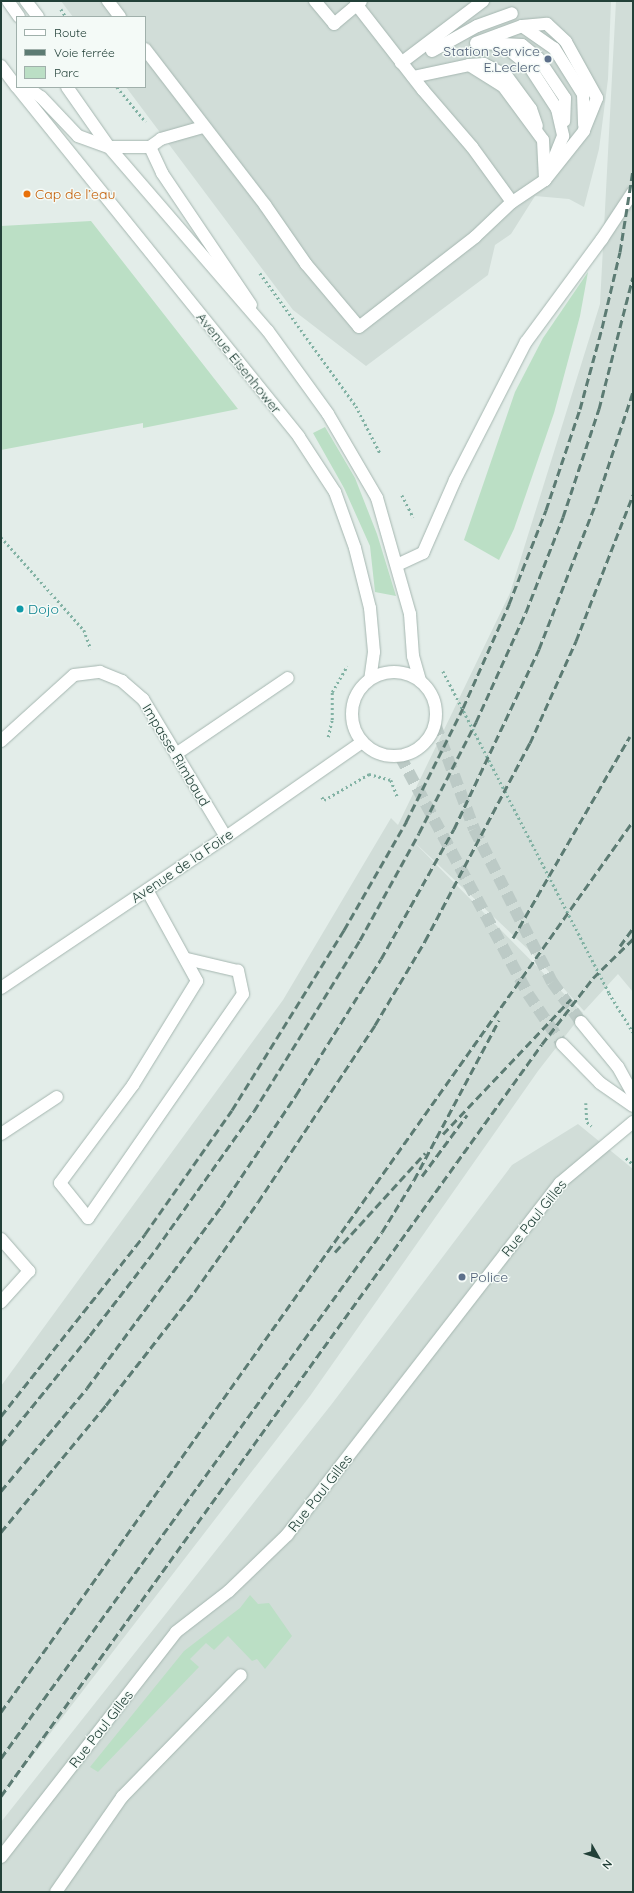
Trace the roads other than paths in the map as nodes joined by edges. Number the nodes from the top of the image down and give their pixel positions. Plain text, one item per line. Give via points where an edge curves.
1 (8, 1) edge
2 (26, 1) edge
3 (108, 1) edge
4 (315, 1) edge
5 (483, 1) edge
6 (359, 3) edge
7 (512, 12) dead end
8 (18, 16) edge
9 (37, 16) edge
10 (119, 16) edge
11 (146, 51) edge
12 (432, 51) dead end
13 (401, 62) junction
14 (2, 68) edge
15 (413, 78) junction
16 (16, 79) edge
17 (16, 86) edge
18 (18, 88) edge
19 (29, 88) edge
20 (68, 88) edge
21 (203, 127) junction
22 (109, 147) junction
23 (150, 147) junction
24 (545, 180) junction
25 (633, 192) edge
26 (512, 202) junction
27 (268, 331) junction
28 (397, 564) junction
29 (288, 678) dead end
30 (370, 679) junction
31 (420, 681) junction
32 (1, 740) edge
33 (362, 742) junction
34 (176, 754) junction
35 (226, 837) junction
36 (147, 890) junction
37 (187, 959) junction
38 (1, 988) edge
39 (581, 1022) tunnel mouth
40 (562, 1044) tunnel mouth
41 (633, 1094) edge
42 (57, 1097) dead end
43 (633, 1106) edge
44 (633, 1122) edge
45 (1, 1134) edge
46 (1, 1239) edge
47 (1, 1302) edge
48 (241, 1675) dead end
49 (1, 1857) edge
50 (56, 1892) edge

1 - 8 street
2 - 9 street
3 - 10 street
4 - 6 street via 334,24
5 - 13 street
6 - 13 street
7 - 12 street via 478,26
11 - 21 street
13 - 15 street
14 - 16 street
14 - 17 street, Avenue Eisenhower
15 - 24 street via 484,64 506,75 531,109 543,140
15 - 26 street via 472,147
18 - 30 street, Avenue Eisenhower via 299,437 335,492 355,548 370,608 374,652
19 - 22 street via 78,136
20 - 22 street
21 - 23 street via 161,139
21 - 26 street via 265,205 306,264 358,327 475,237
22 - 23 street
22 - 27 street
23 - 27 street via 162,173
24 - 24 street via 584,131 583,94 554,48 522,26 476,43 502,44 529,66 557,109 563,136
24 - 26 street
25 - 28 street via 602,239 526,342 455,480 423,553
27 - 28 street via 328,414 378,498
28 - 31 street via 410,614 413,656
29 - 34 street
30 - 31 street via 387,672 405,673
30 - 33 street via 358,692 352,708 353,726
31 - 33 street via 430,693 435,708 435,724 428,739 416,750 400,756 372,751
32 - 34 street, Impasse Rimbaud via 74,675 100,672 122,681 143,699
33 - 35 street, Avenue de la Foire
34 - 35 street, Impasse Rimbaud
35 - 36 street, Avenue de la Foire
36 - 37 street
36 - 38 street, Avenue de la Foire
37 - 37 street via 197,981 132,1086 60,1183 88,1218 243,994 238,971
39 - 41 street via 618,1067
40 - 43 street via 600,1083
42 - 45 street
44 - 49 street, Rue Paul Gilles via 607,1141 560,1183 311,1505 266,1558 176,1632
46 - 47 street via 29,1271
48 - 50 street via 122,1797

